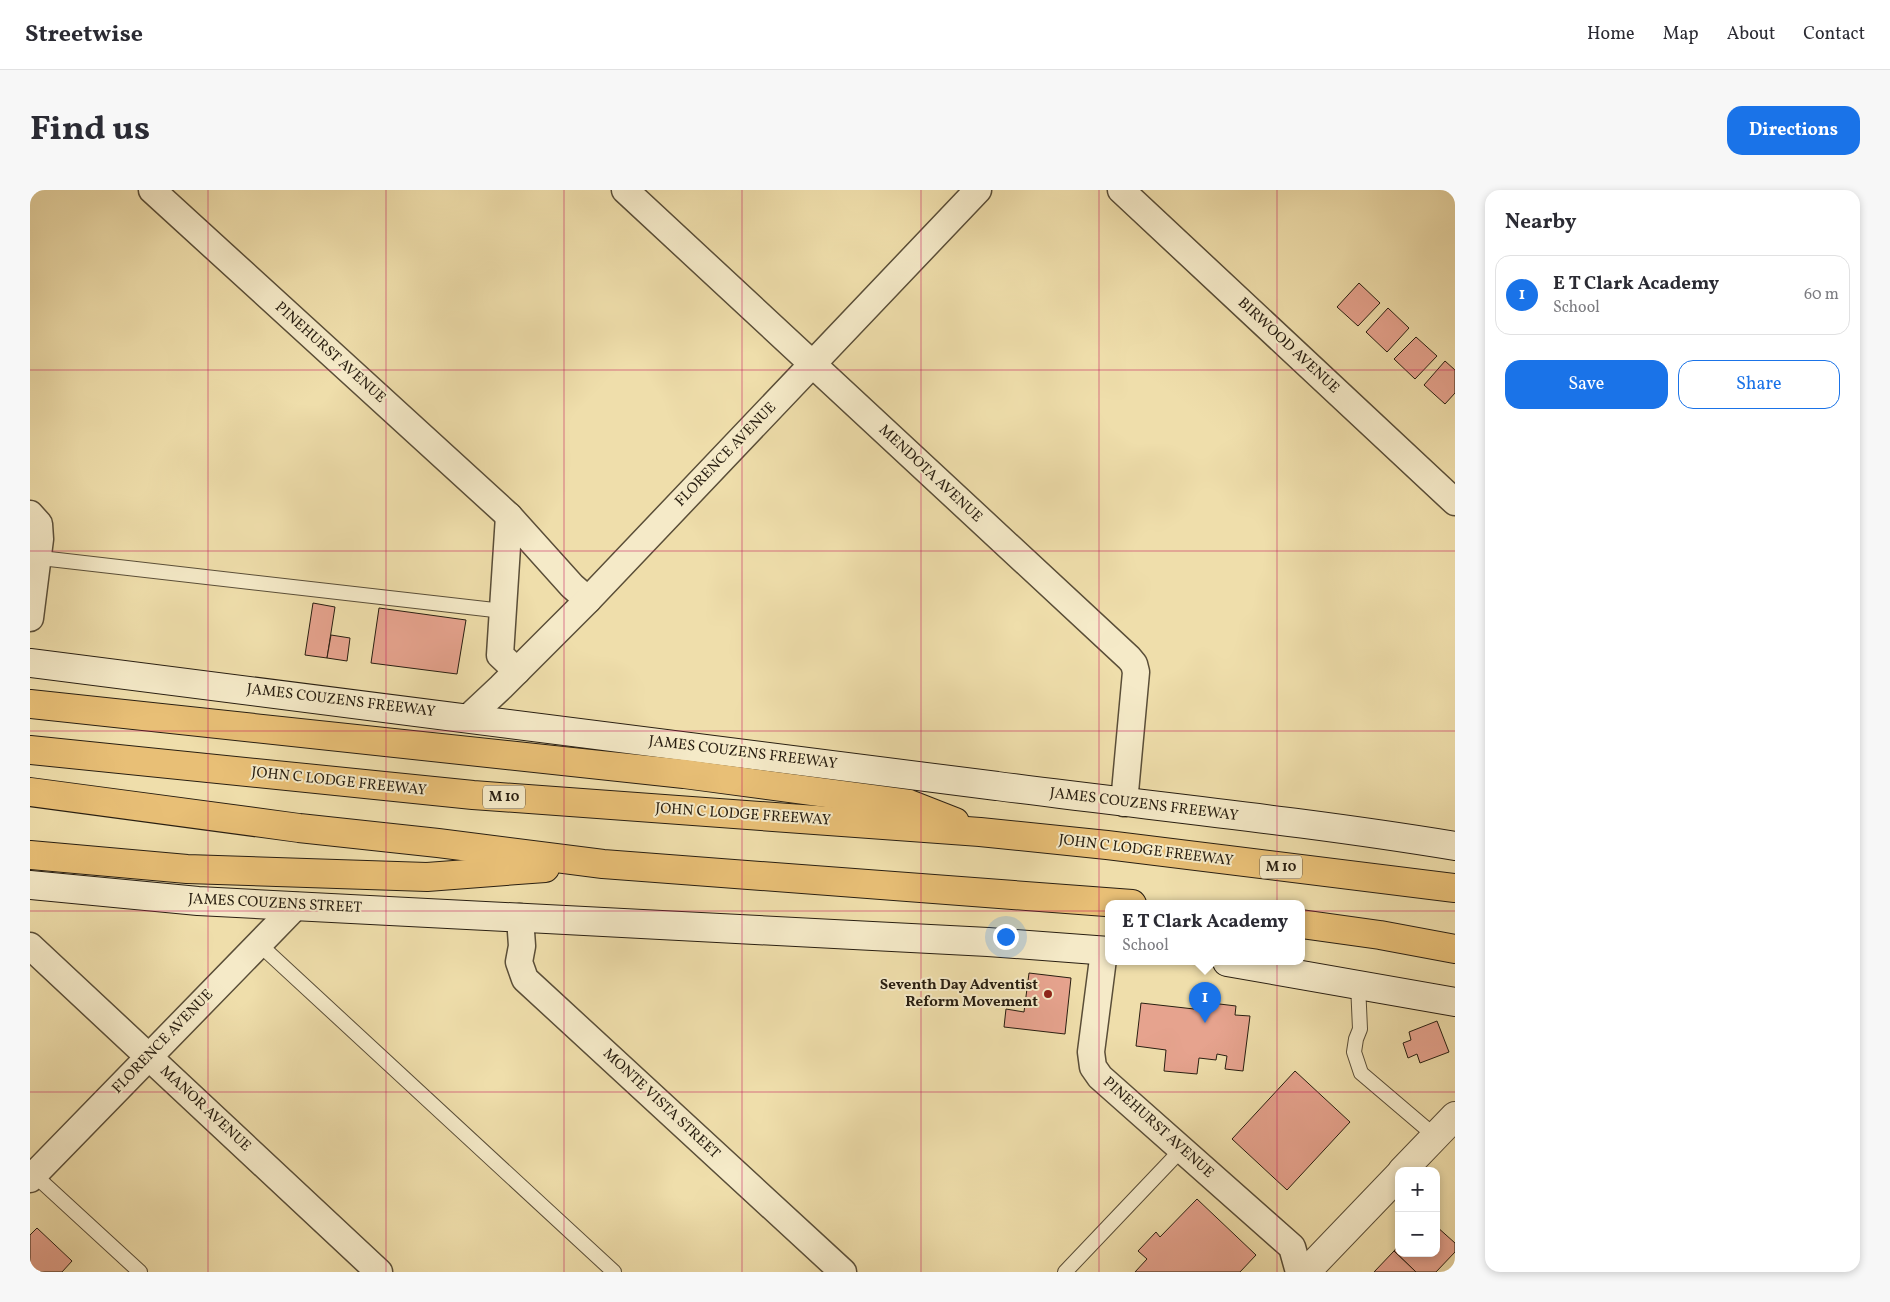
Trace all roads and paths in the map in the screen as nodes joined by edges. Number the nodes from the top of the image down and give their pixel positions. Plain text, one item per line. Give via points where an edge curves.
1 (152, 190) edge
2 (625, 190) edge
3 (978, 190) edge
4 (1121, 190) edge
5 (812, 365) junction
6 (1455, 502) edge
7 (30, 514) edge
8 (509, 516) junction
9 (34, 558) edge
10 (588, 600) junction
11 (503, 611) junction
12 (30, 618) edge
13 (30, 664) edge
14 (517, 671) junction
15 (30, 704) edge
16 (469, 716) junction
17 (30, 750) edge
18 (30, 792) edge
19 (1124, 803) junction
20 (980, 832) junction
21 (1455, 846) edge
22 (30, 855) edge
23 (603, 864) junction
24 (30, 885) edge
25 (1455, 888) edge
26 (1105, 902) edge
27 (296, 906) junction
28 (520, 917) junction
29 (1305, 925) edge
30 (259, 944) junction
31 (30, 946) edge
32 (1455, 949) edge
33 (1105, 951) edge
34 (1105, 958) edge
35 (1245, 965) edge
36 (1358, 984) junction
37 (1396, 991) junction
38 (1455, 994) edge
39 (1455, 1002) edge
40 (149, 1056) junction
41 (1455, 1116) edge
42 (1435, 1136) junction
43 (1182, 1149) junction
44 (1406, 1167) edge
45 (31, 1175) edge
46 (1395, 1179) edge
47 (140, 1272) edge
48 (379, 1272) edge
49 (614, 1272) edge
50 (844, 1272) edge
51 (1065, 1272) edge
52 (1299, 1272) edge
53 (1306, 1272) edge

1 - 8 street, PINEHURST AVENUE
2 - 5 street, MENDOTA AVENUE
3 - 5 street, FLORENCE AVENUE
4 - 6 street, BIRWOOD AVENUE
5 - 10 street, FLORENCE AVENUE
5 - 19 street, MENDOTA AVENUE via 1134,664 1136,672
7 - 9 street via 39,524 40,539
8 - 10 street, PINEHURST AVENUE
8 - 11 street
9 - 11 lane
9 - 12 street
10 - 14 street, FLORENCE AVENUE
11 - 14 street via 500,655
13 - 16 main road, JAMES COUZENS FREEWAY
14 - 16 street, FLORENCE AVENUE
15 - 20 highway via 571,761 828,793 909,804
16 - 19 main road, JAMES COUZENS FREEWAY
17 - 20 highway, JOHN C LODGE FREEWAY / M 10 via 473,795
18 - 23 highway
19 - 21 main road, JAMES COUZENS FREEWAY
20 - 25 highway, JOHN C LODGE FREEWAY / M 10
22 - 23 highway via 187,869 427,878
23 - 26 highway
24 - 27 main road, JAMES COUZENS STREET via 198,901
27 - 28 main road, JAMES COUZENS STREET
27 - 30 street, FLORENCE AVENUE
28 - 33 main road
28 - 50 street, MONTE VISTA STREET via 522,946 519,962 525,980
29 - 32 highway
30 - 40 street, FLORENCE AVENUE
30 - 49 lane
31 - 40 street, MANOR AVENUE
34 - 43 street, PINEHURST AVENUE via 1091,1052 1093,1067 1100,1078
35 - 36 main road
36 - 37 main road
36 - 42 lane via 1360,1029 1354,1052 1361,1073
37 - 38 main road
37 - 39 main road
40 - 45 street, FLORENCE AVENUE
40 - 48 street, MANOR AVENUE
41 - 42 main road
42 - 44 main road
43 - 51 lane
43 - 52 street, PINEHURST AVENUE via 1292,1247
45 - 47 lane
46 - 53 main road

